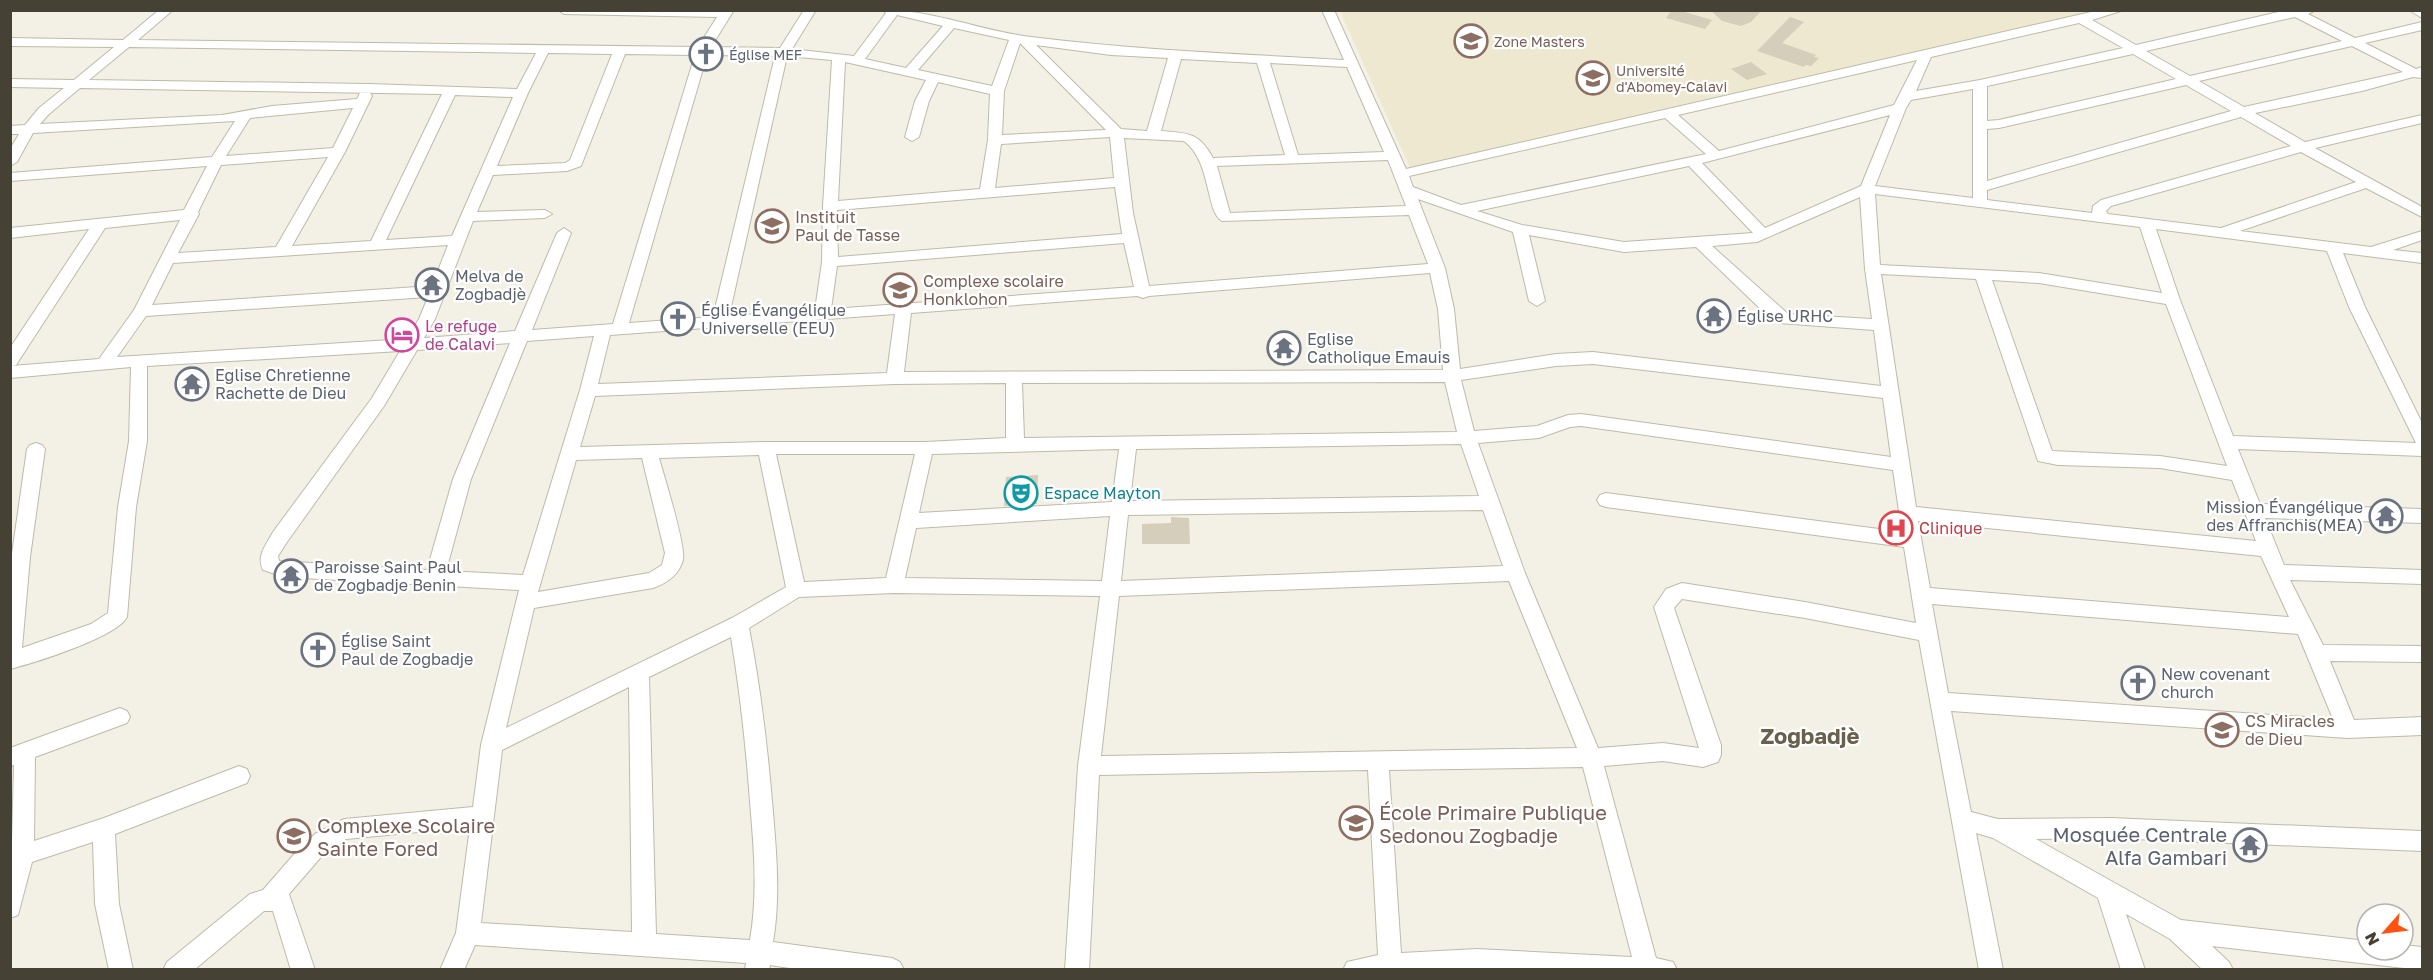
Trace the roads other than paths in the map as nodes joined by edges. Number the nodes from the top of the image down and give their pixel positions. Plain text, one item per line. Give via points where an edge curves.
1 (167, 10) edge
2 (564, 10) edge
3 (810, 10) edge
4 (1328, 10) edge
5 (2118, 10) edge
6 (2415, 10) edge
7 (891, 11) edge
8 (2300, 11) edge
9 (727, 12) edge
10 (2422, 14) edge
11 (2082, 19) junction
12 (951, 24) junction
13 (2422, 26) edge
14 (1020, 39) junction
15 (10, 42) edge
16 (2353, 42) junction
17 (128, 44) junction
18 (544, 49) junction
19 (2132, 49) junction
20 (620, 50) junction
21 (702, 51) junction
22 (781, 52) junction
23 (1175, 56) junction
24 (1925, 56) junction
25 (839, 57) junction
26 (1263, 60) junction
27 (857, 61) junction
28 (1354, 64) junction
29 (909, 72) junction
30 (2420, 74) edge
31 (933, 78) junction
32 (2185, 80) junction
33 (10, 83) edge
34 (78, 83) junction
35 (1980, 84) junction
36 (369, 88) junction
37 (450, 91) junction
38 (997, 91) junction
39 (521, 93) junction
40 (1903, 102) junction
41 (360, 103) junction
42 (1667, 112) junction
43 (2242, 112) junction
44 (245, 115) junction
45 (2422, 119) edge
46 (1981, 125) junction
47 (10, 130) edge
48 (28, 130) junction
49 (1117, 133) junction
50 (1153, 134) junction
51 (912, 137) dead end
52 (995, 140) junction
53 (2303, 147) junction
54 (338, 152) junction
55 (1392, 156) junction
56 (1716, 156) junction
57 (1293, 160) junction
58 (1692, 161) junction
59 (10, 162) edge
60 (216, 162) junction
61 (1208, 162) junction
62 (488, 171) junction
63 (1401, 174) junction
64 (10, 177) edge
65 (1120, 183) junction
66 (2367, 183) junction
67 (1867, 189) junction
68 (1408, 190) junction
69 (987, 193) junction
70 (1980, 195) junction
71 (830, 206) junction
72 (1415, 210) junction
73 (1459, 210) junction
74 (2422, 211) edge
75 (192, 214) junction
76 (545, 214) dead end
77 (468, 217) junction
78 (2102, 217) junction
79 (2146, 223) junction
80 (99, 225) junction
81 (1520, 229) junction
82 (2222, 232) junction
83 (564, 233) dead end
84 (10, 234) edge
85 (1764, 235) junction
86 (2422, 235) edge
87 (1129, 238) junction
88 (458, 240) junction
89 (1700, 243) junction
90 (376, 244) junction
91 (2333, 247) junction
92 (282, 250) junction
93 (2373, 251) junction
94 (169, 258) junction
95 (2422, 258) edge
96 (830, 262) junction
97 (1437, 268) junction
98 (1873, 269) junction
99 (1982, 274) junction
100 (439, 291) junction
101 (1143, 292) junction
102 (2172, 300) junction
103 (1537, 301) dead end
104 (904, 309) junction
105 (141, 312) junction
106 (822, 315) junction
107 (720, 321) junction
108 (1882, 325) junction
109 (611, 329) junction
110 (523, 335) junction
111 (414, 344) junction
112 (140, 360) junction
113 (10, 361) edge
114 (105, 362) junction
115 (10, 372) edge
116 (1452, 376) junction
117 (1014, 377) junction
118 (895, 378) junction
119 (588, 390) junction
120 (1892, 393) junction
121 (1467, 438) junction
122 (2422, 439) edge
123 (2227, 442) junction
124 (1128, 443) junction
125 (1015, 444) junction
126 (766, 448) junction
127 (925, 448) junction
128 (36, 449) dead end
129 (2422, 450) edge
130 (649, 451) junction
131 (567, 454) junction
132 (1902, 465) junction
133 (2238, 474) junction
134 (1606, 500) dead end
135 (1489, 502) junction
136 (1121, 508) junction
137 (2254, 512) junction
138 (1909, 513) junction
139 (2422, 516) edge
140 (909, 521) junction
141 (1912, 541) junction
142 (2268, 549) junction
143 (2277, 572) junction
144 (1515, 573) junction
145 (435, 577) junction
146 (2422, 577) edge
147 (894, 585) junction
148 (796, 590) junction
149 (1109, 590) junction
150 (529, 592) junction
151 (1923, 595) junction
152 (740, 624) junction
153 (2303, 626) junction
154 (1929, 634) junction
155 (2317, 653) junction
156 (2422, 654) edge
157 (11, 661) edge
158 (639, 673) junction
159 (1939, 701) junction
160 (120, 717) dead end
161 (2422, 726) edge
162 (2347, 729) junction
163 (492, 746) junction
164 (18, 754) edge
165 (1591, 756) junction
166 (1378, 760) junction
167 (1089, 766) junction
168 (239, 776) dead end
169 (483, 816) junction
170 (1963, 820) junction
171 (104, 828) junction
172 (1998, 829) junction
173 (2422, 841) edge
174 (22, 855) junction
175 (2107, 891) junction
176 (270, 899) junction
177 (10, 906) edge
178 (2178, 931) junction
179 (468, 933) junction
180 (644, 944) junction
181 (2422, 959) edge
182 (758, 961) edge
183 (1390, 965) junction
184 (1478, 965) edge
185 (1656, 968) edge
186 (121, 969) edge
187 (175, 969) edge
188 (303, 969) edge
189 (452, 969) edge
190 (892, 969) edge
191 (1077, 969) edge
192 (1355, 969) edge
193 (1991, 969) edge
194 (2133, 969) edge
195 (2221, 969) edge

1 - 17 street
2 - 9 street
3 - 22 street
4 - 28 street
5 - 11 street
6 - 10 street
7 - 12 street
7 - 27 street
8 - 16 street
8 - 19 street
9 - 21 street
11 - 19 street
11 - 24 street
12 - 14 street
12 - 29 street
13 - 16 street
14 - 23 street
14 - 38 street
14 - 49 street
15 - 17 street
16 - 30 street
16 - 32 street
17 - 18 street
17 - 34 street
18 - 20 street
18 - 39 street
19 - 32 street
19 - 35 street
20 - 21 street
20 - 62 street via 576,163 567,167
21 - 22 street
21 - 109 street
22 - 25 street
22 - 107 street
23 - 26 street
23 - 50 street
24 - 40 street
24 - 42 street
25 - 27 street
25 - 71 street
26 - 28 street
26 - 57 street
27 - 29 street
28 - 55 street
29 - 31 street
30 - 43 street
31 - 38 street
31 - 51 street
32 - 43 street
32 - 46 street
33 - 34 street
34 - 36 street
34 - 48 street
35 - 40 street
35 - 46 street
36 - 37 street
36 - 41 street
37 - 39 street
37 - 90 street
38 - 52 street
39 - 62 street
40 - 56 street
40 - 67 street
41 - 44 street
41 - 54 street
42 - 56 street
42 - 63 street
43 - 53 street
43 - 70 street
44 - 48 street
44 - 60 street
45 - 53 street
46 - 70 street
47 - 48 street
48 - 59 street
49 - 50 street
49 - 52 street
49 - 65 street
50 - 61 street via 1188,136 1197,142
52 - 69 street
53 - 66 street
53 - 78 street via 2106,203 2100,206
54 - 60 street
54 - 92 street
55 - 57 street
55 - 63 street
56 - 58 street
57 - 61 street
58 - 73 street
58 - 85 street
60 - 64 street
60 - 75 street
61 - 72 street via 1222,215 1227,218
62 - 77 street
63 - 68 street
65 - 69 street
65 - 87 street
66 - 74 street
66 - 82 street
67 - 70 street
67 - 85 street
67 - 98 street
68 - 72 street
68 - 73 street
69 - 71 street
70 - 78 street
71 - 96 street
72 - 97 street
73 - 81 street
75 - 80 street
75 - 94 street
76 - 77 street
77 - 88 street
78 - 79 street
79 - 82 street
79 - 102 street
80 - 84 street
80 - 113 street
81 - 89 street via 1624,247
81 - 103 street
82 - 91 street
83 - 110 street
85 - 89 street
86 - 93 street
87 - 96 street
87 - 101 street
88 - 90 street
88 - 100 street
89 - 108 street via 1785,319
90 - 92 street
91 - 93 street
91 - 122 street via 2356,307
92 - 94 street
93 - 95 street
94 - 105 street
96 - 106 street
97 - 101 street
97 - 116 street via 1446,309
98 - 99 street
98 - 108 street
99 - 102 street via 2039,278
99 - 133 street via 2044,456 2160,462
100 - 105 street
100 - 111 street
101 - 104 street
102 - 123 street
104 - 106 street
104 - 118 street
105 - 114 street
106 - 107 street
107 - 109 street
108 - 120 street
109 - 110 street
109 - 119 street
110 - 111 street
110 - 145 street via 462,479
111 - 112 street
111 - 145 street via 378,402 269,556 270,565 285,570
112 - 114 street
112 - 157 street via 138,441 127,507 117,616 98,630
114 - 115 street
116 - 117 street
116 - 120 street via 1593,358
116 - 121 street
117 - 118 street
117 - 125 street
118 - 119 street
119 - 131 street
120 - 132 street
121 - 124 street
121 - 132 street via 1539,432 1581,420
121 - 135 street
123 - 129 street
123 - 133 street
124 - 125 street
124 - 136 street
125 - 127 street
126 - 127 street
126 - 130 street
126 - 148 street
127 - 140 street
128 - 157 street
130 - 131 street
130 - 150 street via 674,553 668,572 653,580
131 - 150 street
132 - 138 street
133 - 137 street
134 - 141 street
135 - 136 street
135 - 144 street
136 - 140 street
136 - 149 street
137 - 139 street
137 - 142 street
138 - 141 street
138 - 142 street
140 - 147 street
141 - 151 street
142 - 143 street
143 - 146 street
143 - 153 street
144 - 149 street
144 - 165 street
145 - 150 street
147 - 148 street
147 - 149 street
148 - 152 street
149 - 167 street
150 - 163 street
151 - 153 street
151 - 154 street
152 - 158 street
152 - 182 street via 753,707 766,861 767,909
153 - 155 street
154 - 159 street
154 - 165 street via 1794,608 1682,591 1673,594 1664,607 1710,755 1703,758 1663,752
155 - 156 street
155 - 162 street
158 - 163 street
158 - 180 street
159 - 162 street
159 - 170 street
160 - 164 street
161 - 162 street
163 - 169 street
164 - 174 street
165 - 166 street
165 - 185 street
166 - 167 street
166 - 183 street
167 - 191 street
168 - 171 street
169 - 176 street via 344,829 318,844
169 - 179 street
170 - 172 street
170 - 193 street
171 - 174 street
171 - 186 street via 108,904
172 - 173 street via 2110,828
172 - 175 street
174 - 177 street
175 - 178 street
175 - 194 street
176 - 187 street via 258,902
176 - 188 street via 282,902
178 - 181 street
178 - 195 street
179 - 180 street
179 - 189 street
180 - 182 street
182 - 190 street
183 - 184 street
183 - 192 street
184 - 185 street

